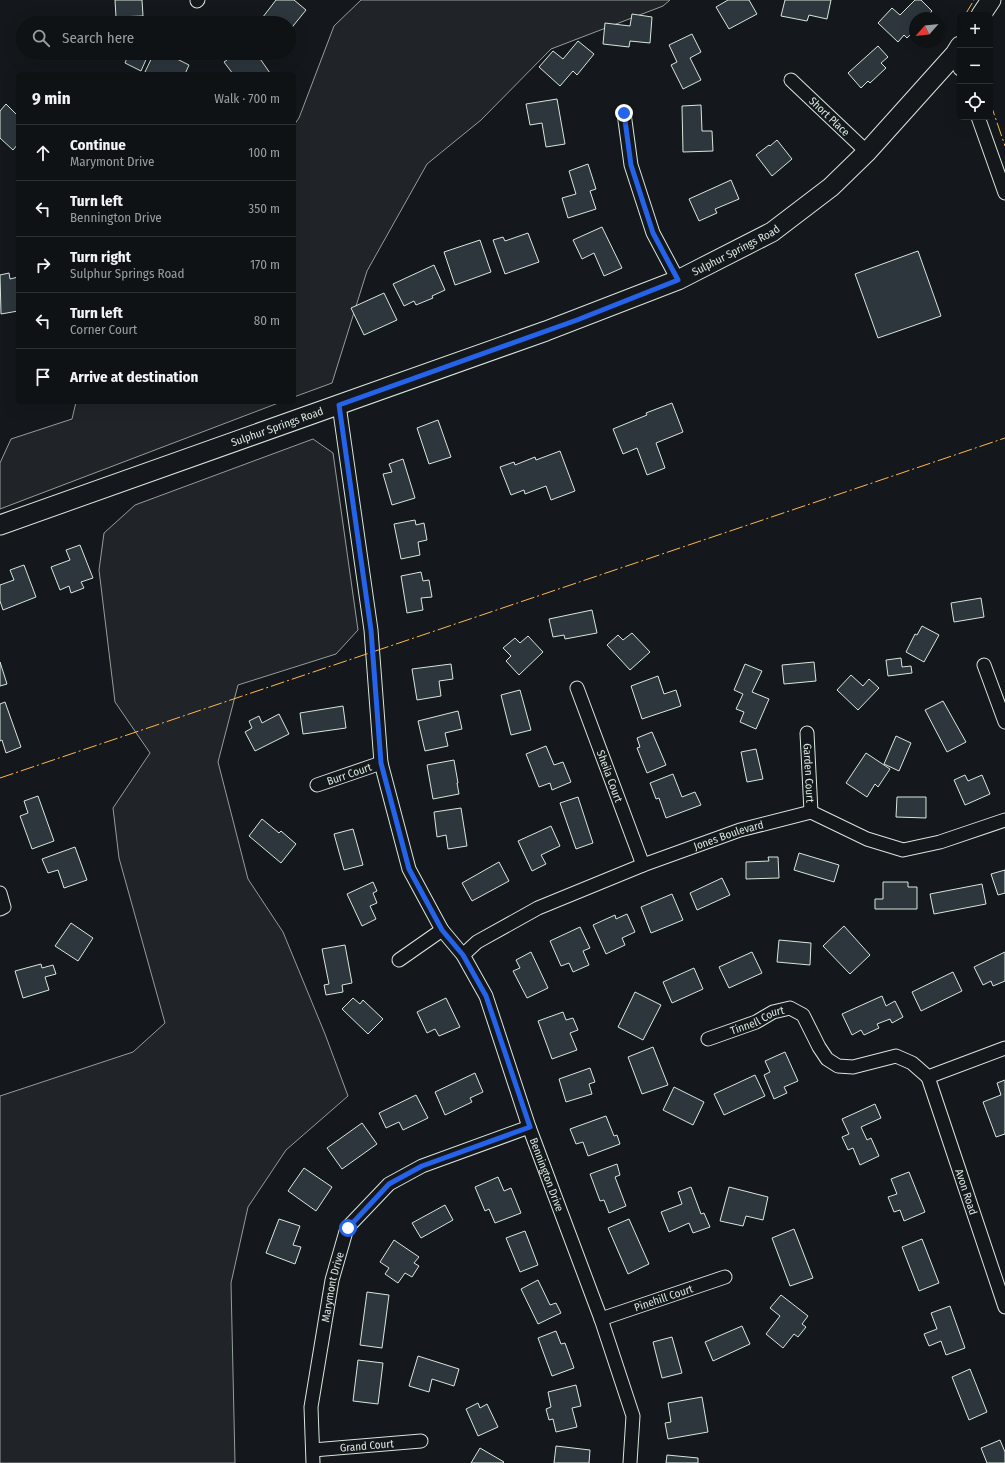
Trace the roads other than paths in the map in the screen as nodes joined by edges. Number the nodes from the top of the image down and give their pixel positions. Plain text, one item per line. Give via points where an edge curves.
1 (991, 0) edge
2 (983, 12) edge
3 (957, 57) edge
4 (791, 80) dead end
5 (624, 113) dead end
6 (979, 120) edge
7 (867, 152) junction
8 (1005, 193) edge
9 (678, 280) junction
10 (339, 405) junction
11 (0, 525) edge
12 (984, 665) dead end
13 (577, 688) dead end
14 (1005, 722) edge
15 (806, 733) dead end
16 (381, 763) junction
17 (317, 785) dead end
18 (811, 812) junction
19 (1005, 820) edge
20 (643, 865) junction
21 (0, 894) edge
22 (2, 908) edge
23 (442, 930) junction
24 (463, 955) junction
25 (399, 960) dead end
26 (708, 1039) dead end
27 (1005, 1048) edge
28 (928, 1077) junction
29 (530, 1127) junction
30 (725, 1276) dead end
31 (1005, 1307) edge
32 (602, 1319) junction
33 (421, 1441) dead end
34 (313, 1456) edge
35 (630, 1463) edge

1 - 2 street
3 - 7 street, Sulphur Springs Road
4 - 7 street, Short Place
5 - 9 street via 631,165 653,233
6 - 8 street
7 - 9 street, Sulphur Springs Road via 831,187 772,232
9 - 10 street, Sulphur Springs Road via 577,320
10 - 11 street, Sulphur Springs Road
10 - 16 street, Bennington Drive via 371,630
12 - 14 street
13 - 20 street, Sheila Court
15 - 18 street, Garden Court
16 - 17 street, Burr Court
16 - 23 street, Bennington Drive via 409,869
18 - 19 street via 867,839 903,850 940,842
18 - 20 street, Jones Boulevard via 740,830
20 - 24 street, Jones Boulevard via 538,908 477,942
21 - 22 street
23 - 24 street, Bennington Drive
23 - 25 street
24 - 29 street, Bennington Drive via 486,996
26 - 28 street, Tinnell Court via 756,1022 773,1012 790,1008 803,1015 827,1059 838,1066 852,1067 896,1056 912,1063
27 - 28 street
28 - 31 street, Avon Road
29 - 32 street, Bennington Drive
29 - 34 street, Marymont Drive via 422,1166 389,1184 348,1228 332,1280 311,1407
30 - 32 street, Pinehill Court
32 - 35 street, Bennington Drive via 632,1416
33 - 34 street, Grand Court

